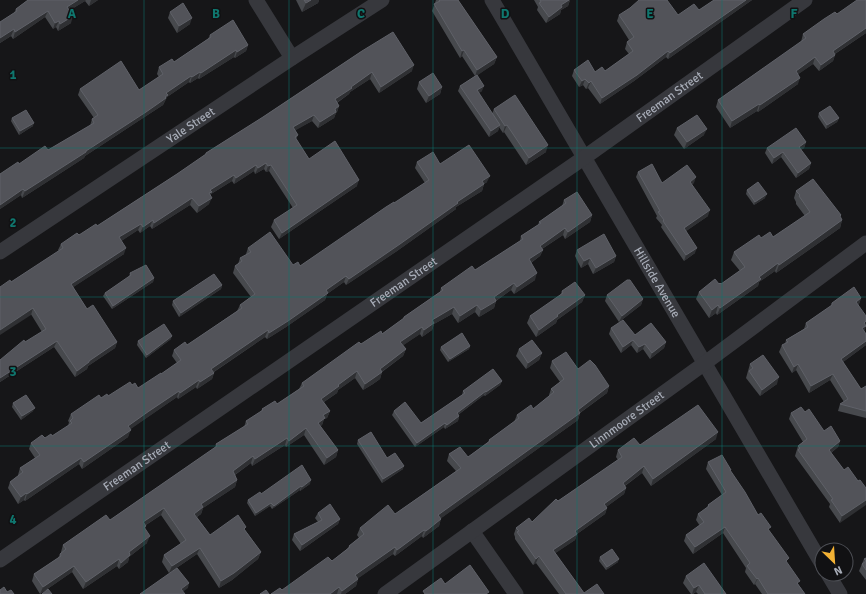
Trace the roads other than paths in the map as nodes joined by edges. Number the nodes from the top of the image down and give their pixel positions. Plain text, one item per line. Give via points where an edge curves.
1 (256, 0) edge
2 (382, 0) edge
3 (492, 0) edge
4 (805, 0) edge
5 (292, 58) junction
6 (585, 157) junction
7 (865, 247) edge
8 (0, 252) edge
9 (705, 364) junction
10 (472, 531) junction
11 (814, 550) edge
12 (0, 560) edge
13 (833, 582) edge
14 (385, 594) edge
15 (516, 594) edge
16 (840, 594) edge

1 - 5 street
2 - 5 street, Yale Street
3 - 6 street, Hillside Avenue
4 - 6 street, Freeman Street
5 - 8 street, Yale Street
6 - 9 street, Hillside Avenue
6 - 12 street, Freeman Street
7 - 9 street, Linnmoore Street
9 - 10 street, Linnmoore Street
9 - 11 street, Hillside Avenue
10 - 14 street, Linnmoore Street
10 - 15 street
13 - 16 street

